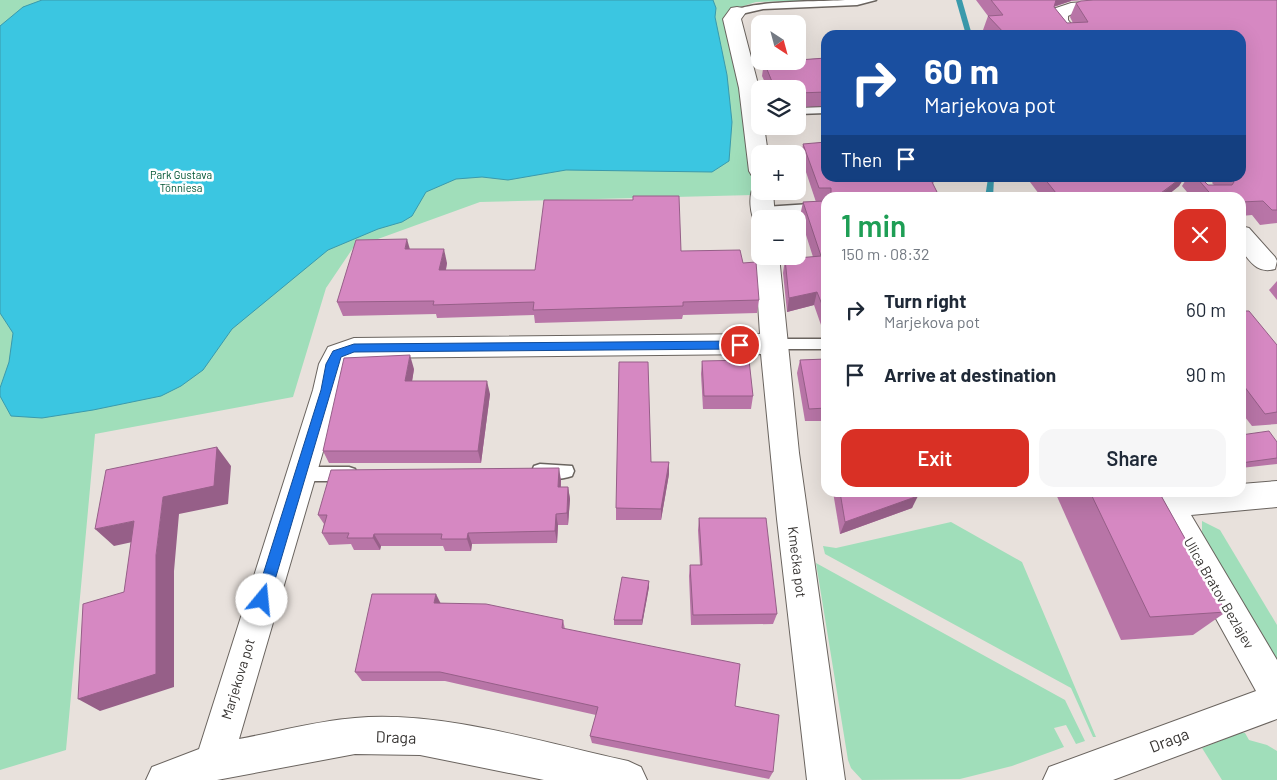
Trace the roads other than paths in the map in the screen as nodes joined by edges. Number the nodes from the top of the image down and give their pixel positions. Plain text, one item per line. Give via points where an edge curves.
1 (871, 0) edge
2 (1180, 0) edge
3 (737, 12) joint
4 (1067, 30) edge
5 (751, 90) edge
6 (821, 110) edge
7 (806, 111) edge
8 (763, 207) edge
9 (821, 208) edge
10 (1246, 239) edge
11 (1272, 262) edge
12 (1246, 264) edge
13 (767, 265) edge
14 (772, 344) junction
15 (821, 344) edge
16 (566, 470) dead end
17 (527, 471) edge
18 (370, 473) edge
19 (301, 474) junction
20 (1277, 494) edge
21 (1246, 495) edge
22 (1192, 497) edge
23 (1164, 498) edge
24 (1277, 694) edge
25 (1277, 701) edge
26 (213, 762) junction
27 (164, 780) edge
28 (628, 780) edge
29 (826, 780) edge
30 (1062, 780) edge

1 - 3 lane via 759,5
2 - 4 street via 1071,8 1059,13 1059,21
3 - 5 street via 732,19
6 - 7 lane
8 - 9 lane
10 - 11 street
11 - 12 street
13 - 14 street, Kmečka pot
14 - 15 lane
14 - 19 street, Marjekova pot via 354,348 337,354 332,364
14 - 29 street, Kmečka pot
16 - 17 lane
18 - 19 lane
19 - 26 street, Marjekova pot
20 - 21 street
22 - 23 street
23 - 24 street, Ulica Bratov Bezlajev
25 - 30 street, Draga
26 - 27 street, Draga
26 - 28 street, Draga via 355,736 420,737

